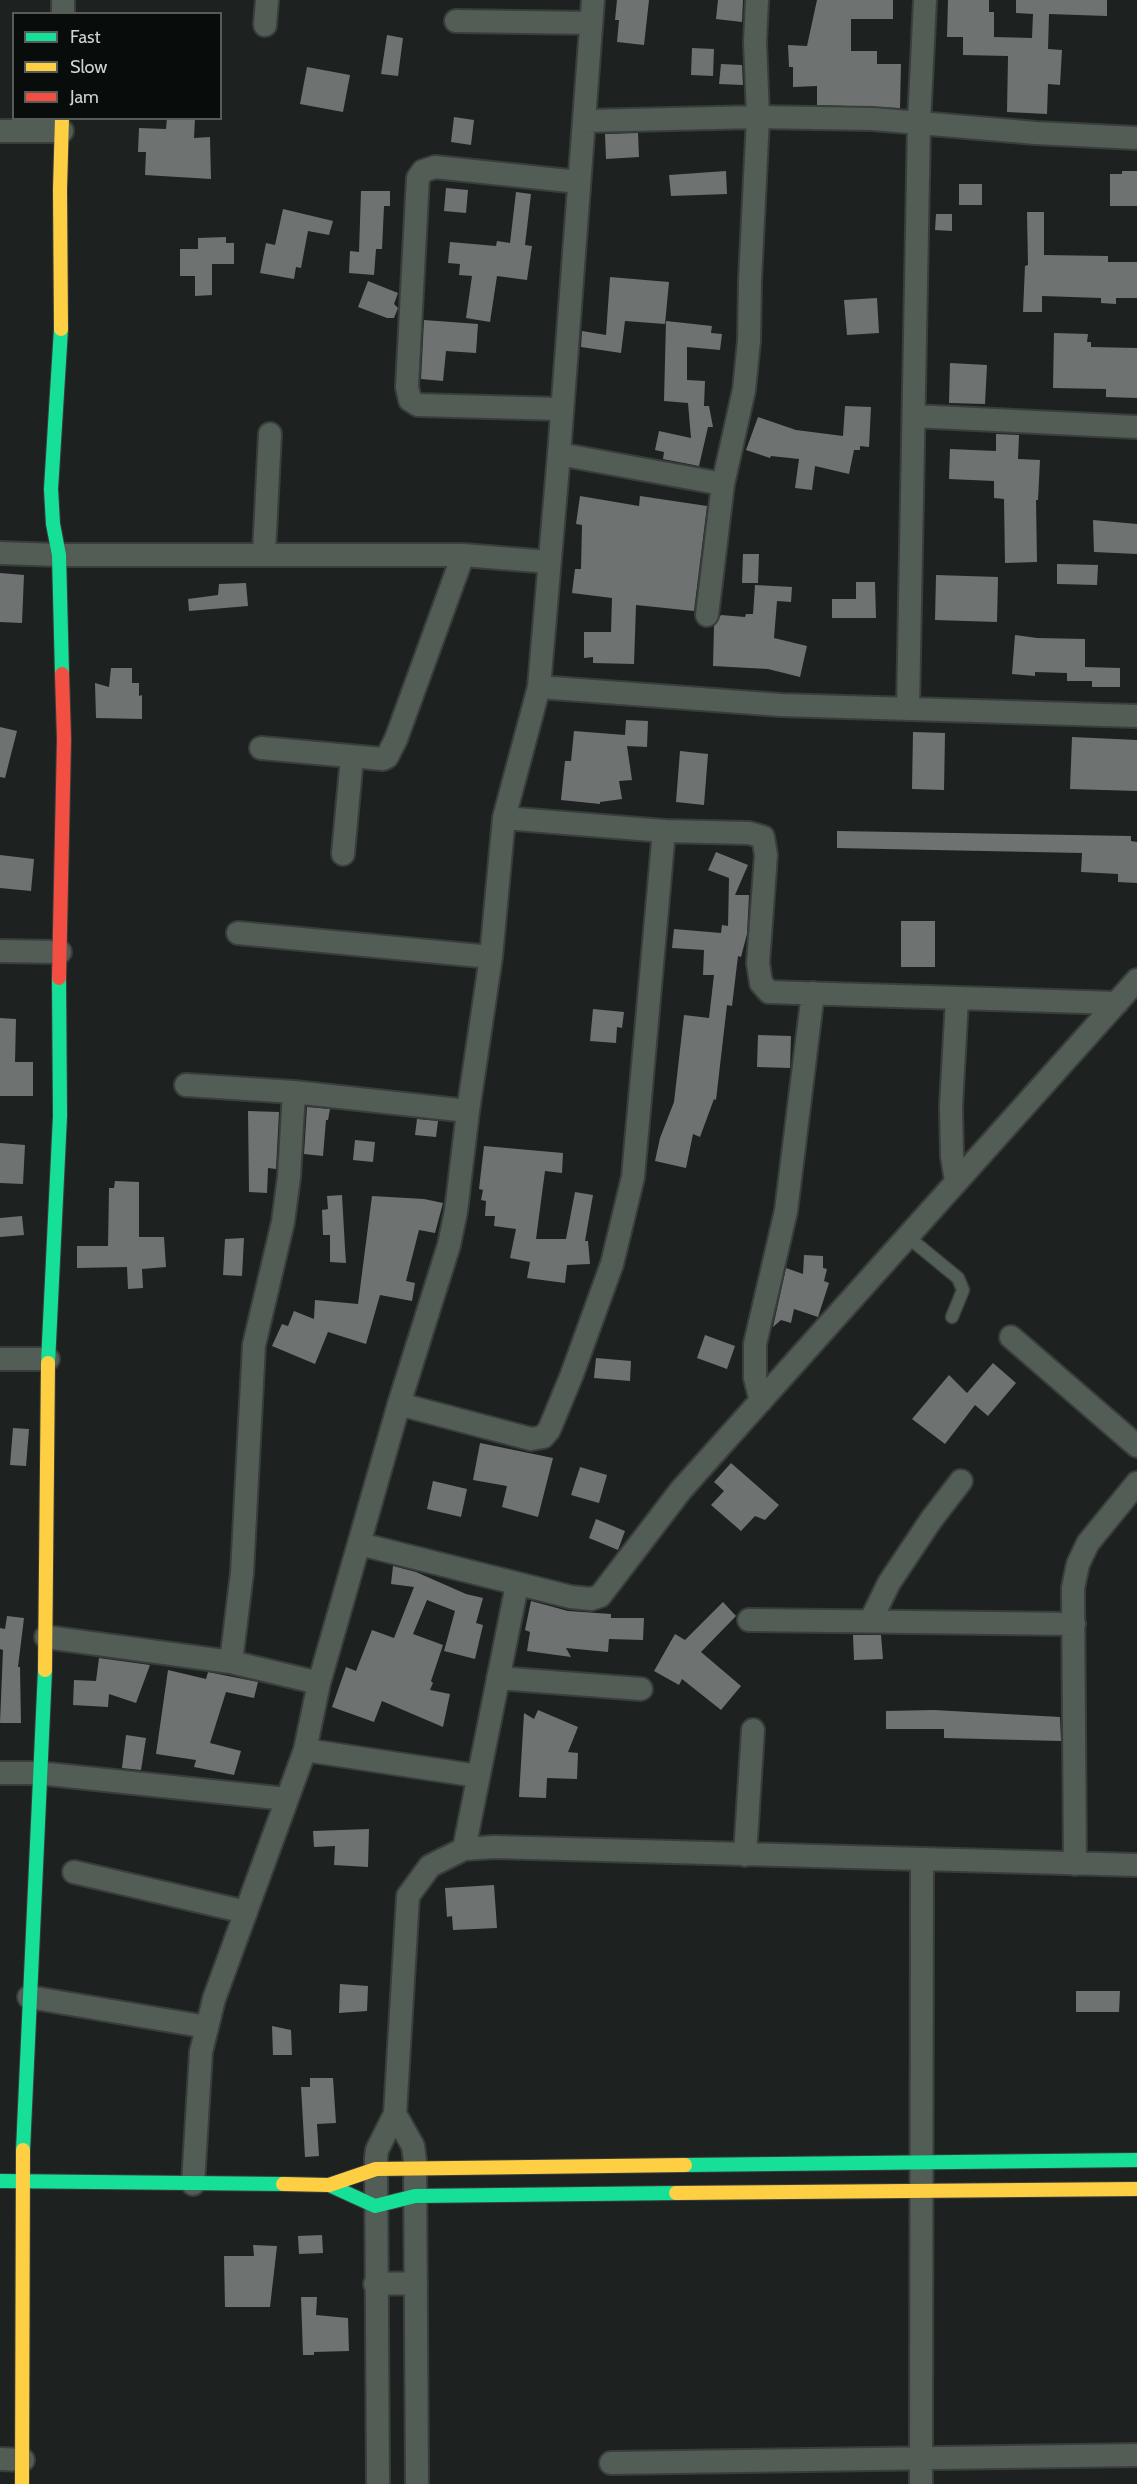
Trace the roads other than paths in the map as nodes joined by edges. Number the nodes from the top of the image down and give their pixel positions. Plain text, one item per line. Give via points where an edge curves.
1 (267, 0) edge
2 (593, 0) edge
3 (757, 0) edge
4 (925, 0) edge
5 (456, 21) dead end
6 (590, 23) junction
7 (265, 26) dead end
8 (758, 117) junction
9 (584, 121) junction
10 (919, 123) junction
11 (62, 124) edge
12 (0, 131) edge
13 (1137, 138) edge
14 (579, 182) junction
15 (561, 410) junction
16 (914, 416) junction
17 (1137, 427) edge
18 (270, 434) dead end
19 (559, 454) junction
20 (723, 484) junction
21 (0, 553) edge
22 (264, 553) junction
23 (59, 555) junction
24 (463, 555) junction
25 (549, 562) junction
26 (707, 615) dead end
27 (539, 687) junction
28 (908, 709) junction
29 (1137, 716) edge
30 (261, 748) dead end
31 (352, 757) junction
32 (504, 818) junction
33 (664, 831) junction
34 (343, 854) dead end
35 (238, 933) dead end
36 (0, 951) edge
37 (60, 952) junction
38 (491, 957) junction
39 (1137, 980) edge
40 (813, 993) junction
41 (957, 999) junction
42 (1117, 1004) junction
43 (186, 1085) dead end
44 (294, 1092) junction
45 (468, 1111) junction
46 (956, 1181) junction
47 (908, 1237) junction
48 (952, 1317) dead end
49 (1011, 1337) dead end
50 (0, 1359) edge
51 (48, 1359) junction
52 (761, 1401) junction
53 (399, 1404) junction
54 (1137, 1446) edge
55 (962, 1481) dead end
56 (1137, 1483) edge
57 (360, 1544) junction
58 (517, 1585) junction
59 (749, 1620) dead end
60 (871, 1620) junction
61 (1074, 1624) junction
62 (46, 1637) junction
63 (231, 1662) junction
64 (498, 1678) junction
65 (319, 1683) junction
66 (641, 1689) dead end
67 (753, 1730) dead end
68 (305, 1750) junction
69 (0, 1773) edge
70 (38, 1773) junction
71 (478, 1776) junction
72 (287, 1799) junction
73 (464, 1849) junction
74 (746, 1855) junction
75 (922, 1860) junction
76 (1075, 1864) junction
77 (1137, 1865) edge
78 (74, 1872) dead end
79 (246, 1912) junction
80 (30, 1996) junction
81 (207, 2027) junction
82 (394, 2114) junction
83 (1137, 2160) edge
84 (922, 2162) junction
85 (376, 2169) junction
86 (415, 2169) junction
87 (0, 2181) edge
88 (22, 2181) junction
89 (193, 2184) junction
90 (328, 2185) junction
91 (1137, 2189) edge
92 (922, 2192) junction
93 (415, 2196) junction
94 (375, 2206) junction
95 (416, 2283) junction
96 (375, 2284) junction
97 (1137, 2455) edge
98 (920, 2458) junction
99 (0, 2459) edge
100 (23, 2460) junction
101 (611, 2463) dead end
102 (22, 2484) edge
103 (378, 2484) edge
104 (417, 2484) edge
105 (921, 2484) edge

1 - 7 street
2 - 6 street
3 - 8 street
4 - 10 street
5 - 6 street
6 - 9 street
8 - 9 street
8 - 10 street
8 - 20 street via 748,351 744,390
9 - 14 street
10 - 13 street
10 - 16 street
11 - 12 street
11 - 23 street via 62,320 51,489
14 - 15 street
14 - 15 street via 435,167 423,171 418,178 407,387 410,400 418,405
15 - 19 street
16 - 17 street
16 - 28 street
18 - 22 street
19 - 20 street
19 - 25 street
20 - 26 street
21 - 23 street
22 - 23 street
22 - 24 street
23 - 37 street via 63,739
24 - 25 street
24 - 31 street via 389,754 383,759
25 - 27 street
27 - 28 street via 781,705
27 - 32 street
28 - 29 street
30 - 31 street
31 - 34 street
32 - 33 street
32 - 38 street
33 - 40 street via 749,833 764,837 758,963 761,983 777,994
33 - 53 street via 633,1177 612,1264 549,1430 543,1437 531,1439
35 - 38 street
36 - 37 street
37 - 51 street via 60,1116
38 - 45 street
39 - 42 street
40 - 41 street
40 - 52 street via 786,1211 755,1344 755,1378
41 - 42 street
41 - 46 street via 951,1106
42 - 46 street
43 - 44 street
44 - 45 street
44 - 63 street via 283,1222 254,1345 242,1573
45 - 53 street via 449,1245
46 - 47 street
47 - 48 lane via 958,1278 963,1290
47 - 52 street
49 - 54 street
50 - 51 street
51 - 62 street
52 - 58 street via 681,1490 600,1596 571,1598
53 - 57 street
55 - 60 street via 889,1583
56 - 61 street via 1088,1543 1078,1564 1073,1588
57 - 58 street
57 - 65 street
58 - 64 street
59 - 60 street
60 - 61 street
61 - 76 street
62 - 63 street
62 - 70 street
63 - 65 street
64 - 66 street
64 - 71 street
65 - 68 street
67 - 74 street
68 - 71 street
68 - 72 street
69 - 70 street
70 - 72 street
70 - 80 street
71 - 73 street
72 - 79 street
73 - 74 street
73 - 82 street via 429,1866 408,1896
74 - 75 street
75 - 76 street
75 - 84 street
76 - 77 street
78 - 79 street
79 - 81 street
80 - 81 street
80 - 88 street
81 - 89 street via 201,2052
82 - 85 street via 377,2150
82 - 86 street via 413,2146
83 - 84 street
84 - 86 street
84 - 92 street
85 - 86 street
85 - 90 street
85 - 94 street
86 - 93 street
87 - 88 street
88 - 89 street
88 - 100 street
89 - 90 street
90 - 94 street
91 - 92 street
92 - 93 street
92 - 98 street
93 - 94 street
93 - 95 street
94 - 96 street
95 - 96 street
95 - 104 street
96 - 103 street
97 - 98 street
98 - 101 street
98 - 105 street
99 - 100 street
100 - 102 street

